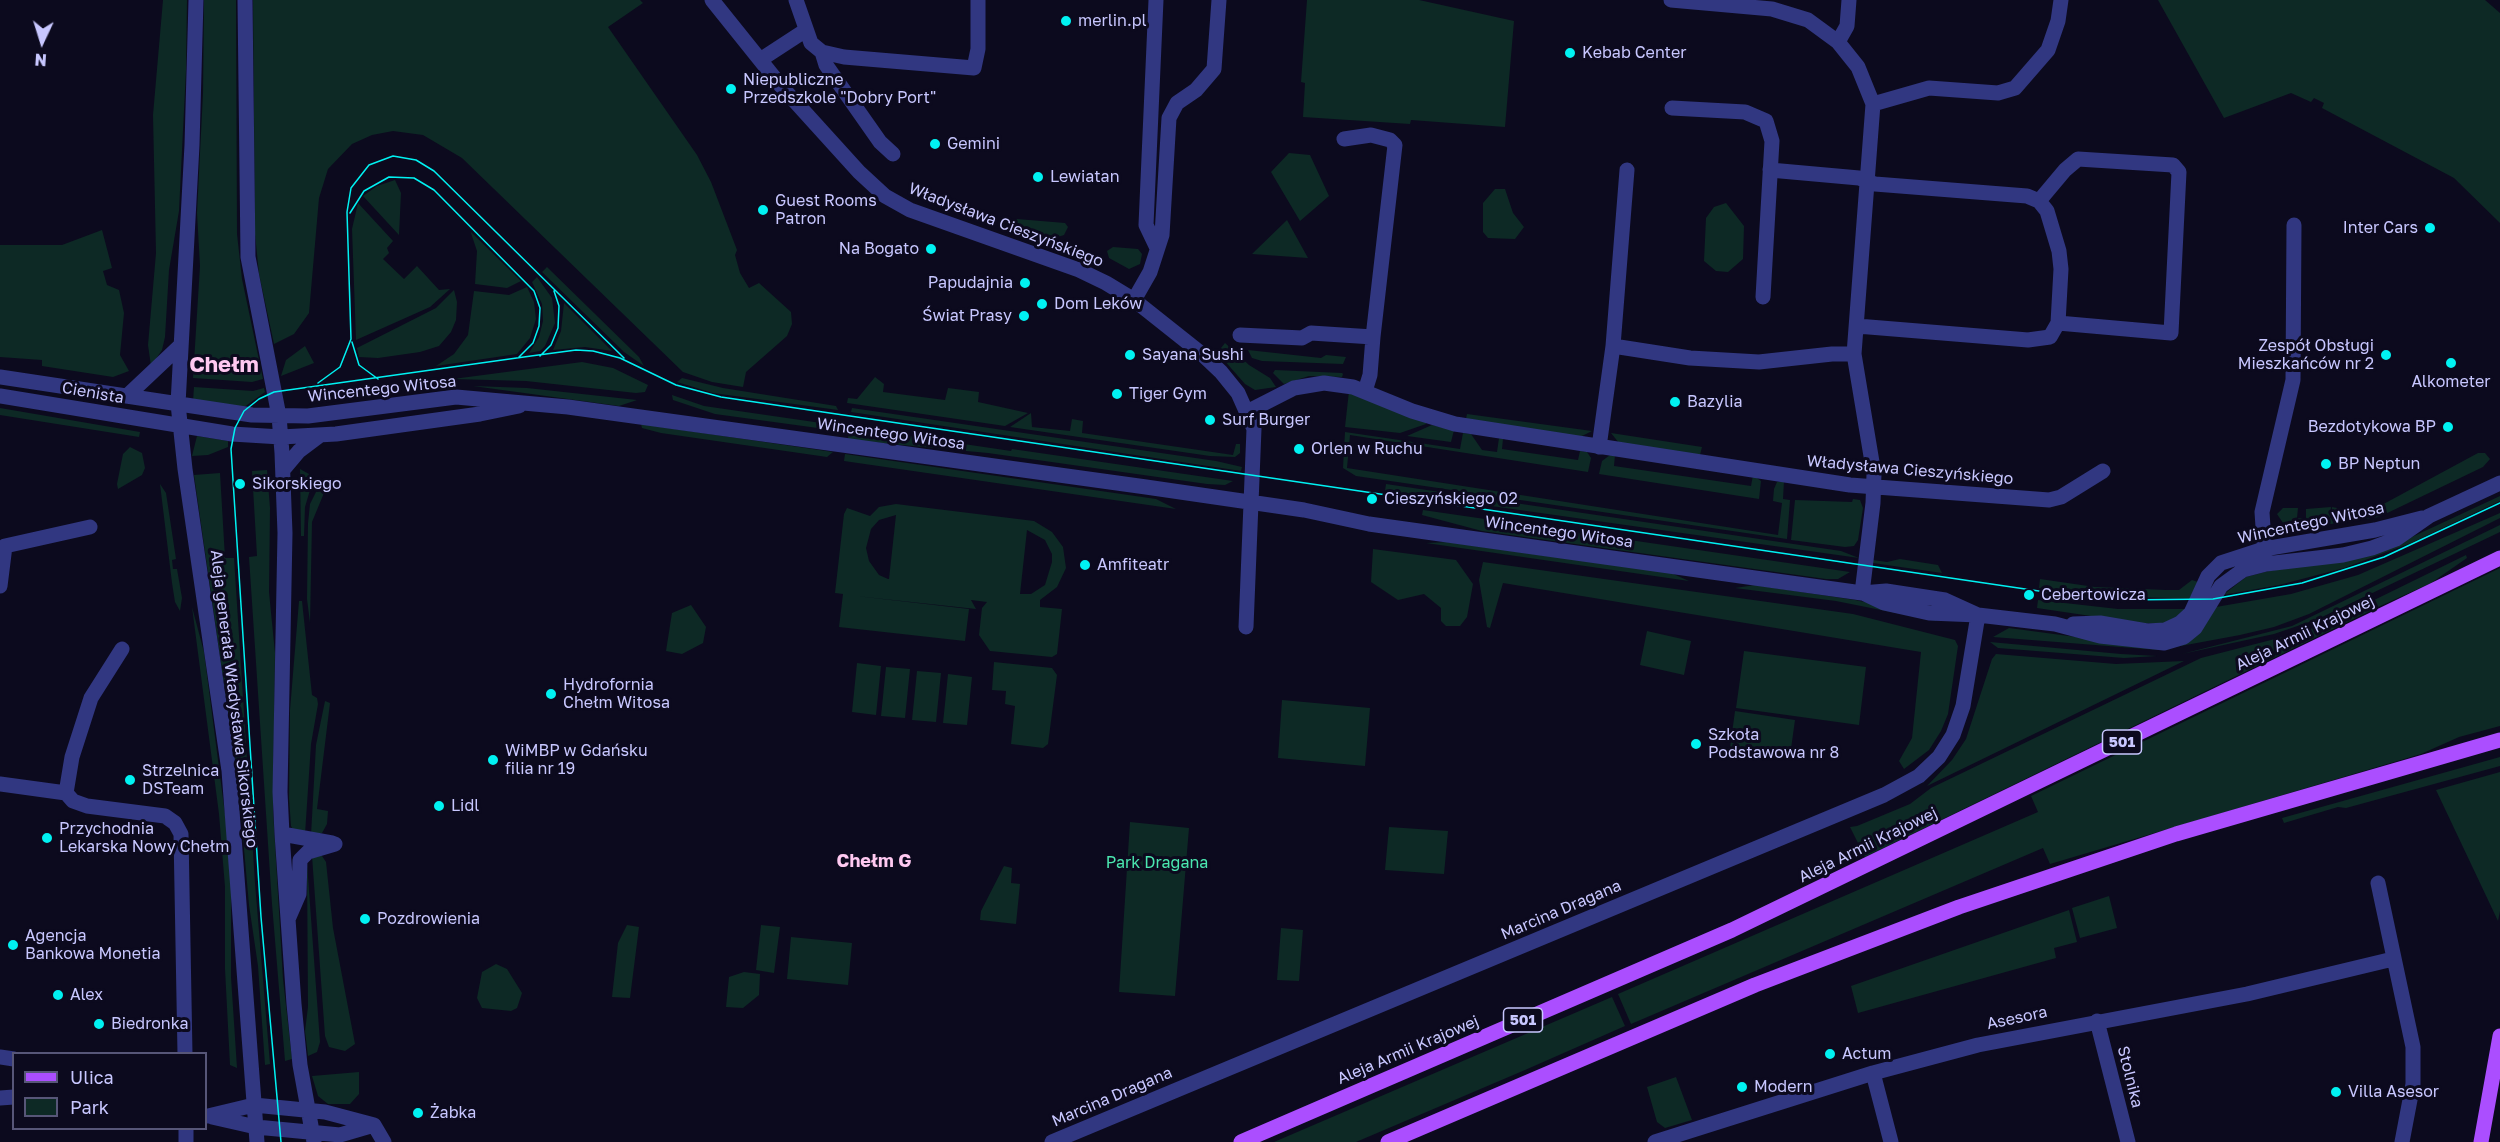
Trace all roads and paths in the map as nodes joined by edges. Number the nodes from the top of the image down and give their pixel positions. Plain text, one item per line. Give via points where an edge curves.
1 (195, 0) edge
2 (245, 0) edge
3 (712, 0) edge
4 (796, 0) edge
5 (978, 0) edge
6 (1156, 0) edge
7 (1220, 0) edge
8 (1671, 0) edge
9 (1849, 0) edge
10 (2061, 0) edge
11 (806, 30) junction
12 (1838, 42) junction
13 (822, 52) junction
14 (760, 60) junction
15 (1873, 104) junction
16 (1672, 108) dead end
17 (1344, 139) dead end
18 (893, 154) dead end
19 (1627, 170) dead end
20 (1770, 170) junction
21 (1869, 182) junction
22 (2039, 201) junction
23 (2294, 225) dead end
24 (1157, 248) junction
25 (1763, 297) dead end
26 (1134, 300) junction
27 (2058, 323) junction
28 (1857, 326) junction
29 (1240, 335) dead end
30 (1373, 337) junction
31 (180, 346) junction
32 (1613, 346) junction
33 (1854, 354) junction
34 (0, 377) edge
35 (1365, 391) junction
36 (0, 396) edge
37 (127, 396) junction
38 (178, 404) junction
39 (525, 404) junction
40 (1247, 412) junction
41 (279, 416) junction
42 (180, 427) junction
43 (319, 436) junction
44 (281, 437) junction
45 (1599, 447) junction
46 (283, 470) junction
47 (2103, 471) dead end
48 (2500, 483) edge
49 (1874, 488) junction
50 (1252, 503) junction
51 (90, 527) dead end
52 (2265, 556) junction
53 (2500, 558) edge
54 (0, 586) edge
55 (1862, 592) junction
56 (1978, 615) junction
57 (1246, 627) dead end
58 (122, 650) dead end
59 (2497, 743) edge
60 (0, 784) edge
61 (66, 793) junction
62 (282, 834) junction
63 (2378, 883) dead end
64 (287, 920) junction
65 (2392, 959) junction
66 (2097, 1021) junction
67 (2500, 1036) edge
68 (185, 1052) edge
69 (1873, 1073) junction
70 (253, 1082) junction
71 (254, 1105) junction
72 (237, 1108) junction
73 (309, 1110) junction
74 (207, 1115) edge
75 (374, 1125) junction
76 (256, 1135) edge
77 (314, 1138) edge
78 (336, 1139) edge
79 (384, 1142) edge
80 (1052, 1142) edge
81 (1241, 1142) edge
82 (1388, 1142) edge
83 (1655, 1142) edge
84 (1891, 1142) edge
85 (2128, 1142) edge
86 (2402, 1142) edge
87 (2481, 1142) edge

1 - 31 street, Aleja generała Władysława Sikorskiego via 192,145
2 - 41 street, Aleja generała Władysława Sikorskiego via 248,257
3 - 14 street, Władysława Cieszyńskiego
4 - 11 street
5 - 13 street via 974,68
6 - 24 street via 1146,225
7 - 24 street via 1214,69 1196,90 1177,103 1169,118 1164,226
8 - 12 street via 1781,11 1808,20
9 - 12 street via 1847,26
10 - 15 street via 2048,50 2014,88 1998,93 1924,88
11 - 13 street via 811,43
11 - 14 street
12 - 15 street via 1858,67
13 - 18 street via 826,64 879,142
14 - 26 street, Władysława Cieszyńskiego via 885,196 910,210 1079,270
15 - 21 street
16 - 20 street via 1745,112 1766,121 1772,141
17 - 30 street via 1371,135 1395,145
19 - 32 street
20 - 21 street
20 - 25 street
21 - 22 street via 2027,196
21 - 28 street
22 - 27 street via 2047,211 2060,255
22 - 27 street via 2078,159 2173,165 2179,172 2170,333
23 - 52 street via 2293,380 2262,512
24 - 26 street via 1150,273
26 - 40 street, Władysława Cieszyńskiego via 1208,360 1238,393
27 - 28 street via 2050,337 2036,341
28 - 33 street
29 - 30 street via 1302,338 1311,333
30 - 35 street
31 - 37 street
31 - 38 street, Aleja generała Władysława Sikorskiego
32 - 33 street via 1690,358 1759,362
32 - 45 street
33 - 49 street
34 - 37 street, Cienista
35 - 40 street, Władysława Cieszyńskiego via 1334,384 1303,385
35 - 45 street, Władysława Cieszyńskiego via 1441,421
36 - 42 street, Cienista
37 - 38 street, Cienista
38 - 41 street, Cienista
38 - 42 street, Aleja generała Władysława Sikorskiego
39 - 41 street, Wincentego Witosa via 456,397
39 - 43 street, Wincentego Witosa
39 - 50 street, Wincentego Witosa via 578,408
40 - 50 street, Władysława Cieszyńskiego via 1254,429
41 - 44 street, Aleja generała Władysława Sikorskiego
42 - 44 street, Cienista
42 - 70 street, Aleja generała Władysława Sikorskiego via 229,771
43 - 44 street, Wincentego Witosa
43 - 46 street
44 - 46 street, Aleja generała Władysława Sikorskiego
45 - 49 street, Władysława Cieszyńskiego
46 - 62 street, Aleja generała Władysława Sikorskiego
47 - 49 street, Władysława Cieszyńskiego via 2061,497 2049,500
48 - 52 street, Wincentego Witosa via 2429,516
49 - 55 street
50 - 55 street, Wincentego Witosa via 1369,524
50 - 57 street
51 - 54 street via 5,546
52 - 56 street, Wincentego Witosa via 2222,562 2208,576 2192,613 2165,630
53 - 81 main road, Aleja Armii Krajowej / 501 via 1732,930
55 - 56 street, Wincentego Witosa via 1886,591 1945,600
56 - 80 street, Marcina Dragana via 1963,706 1953,735 1939,757 1919,776 1884,795
58 - 61 street via 91,698 72,757
59 - 82 main road via 2176,834 1970,903 1755,985
60 - 61 street
61 - 68 street via 73,801 87,806 165,816 180,830
62 - 64 street, Aleja generała Władysława Sikorskiego
62 - 64 street via 334,844 308,852 300,860 299,894
63 - 65 street
64 - 73 street, Aleja generała Władysława Sikorskiego via 300,1065
65 - 66 street, Asesora via 2247,994
65 - 86 street via 2409,1022 2414,1072
66 - 69 street, Asesora via 1978,1045
66 - 85 street, Stolnika
67 - 87 main road
69 - 83 street, Asesora
69 - 84 street
70 - 71 street, Aleja generała Władysława Sikorskiego
70 - 72 street
71 - 72 street
71 - 73 street
71 - 76 street, Aleja generała Władysława Sikorskiego
72 - 74 street
73 - 75 street
73 - 77 street, Aleja generała Władysława Sikorskiego
74 - 76 street
75 - 78 street
75 - 79 street
76 - 77 street
77 - 78 street

